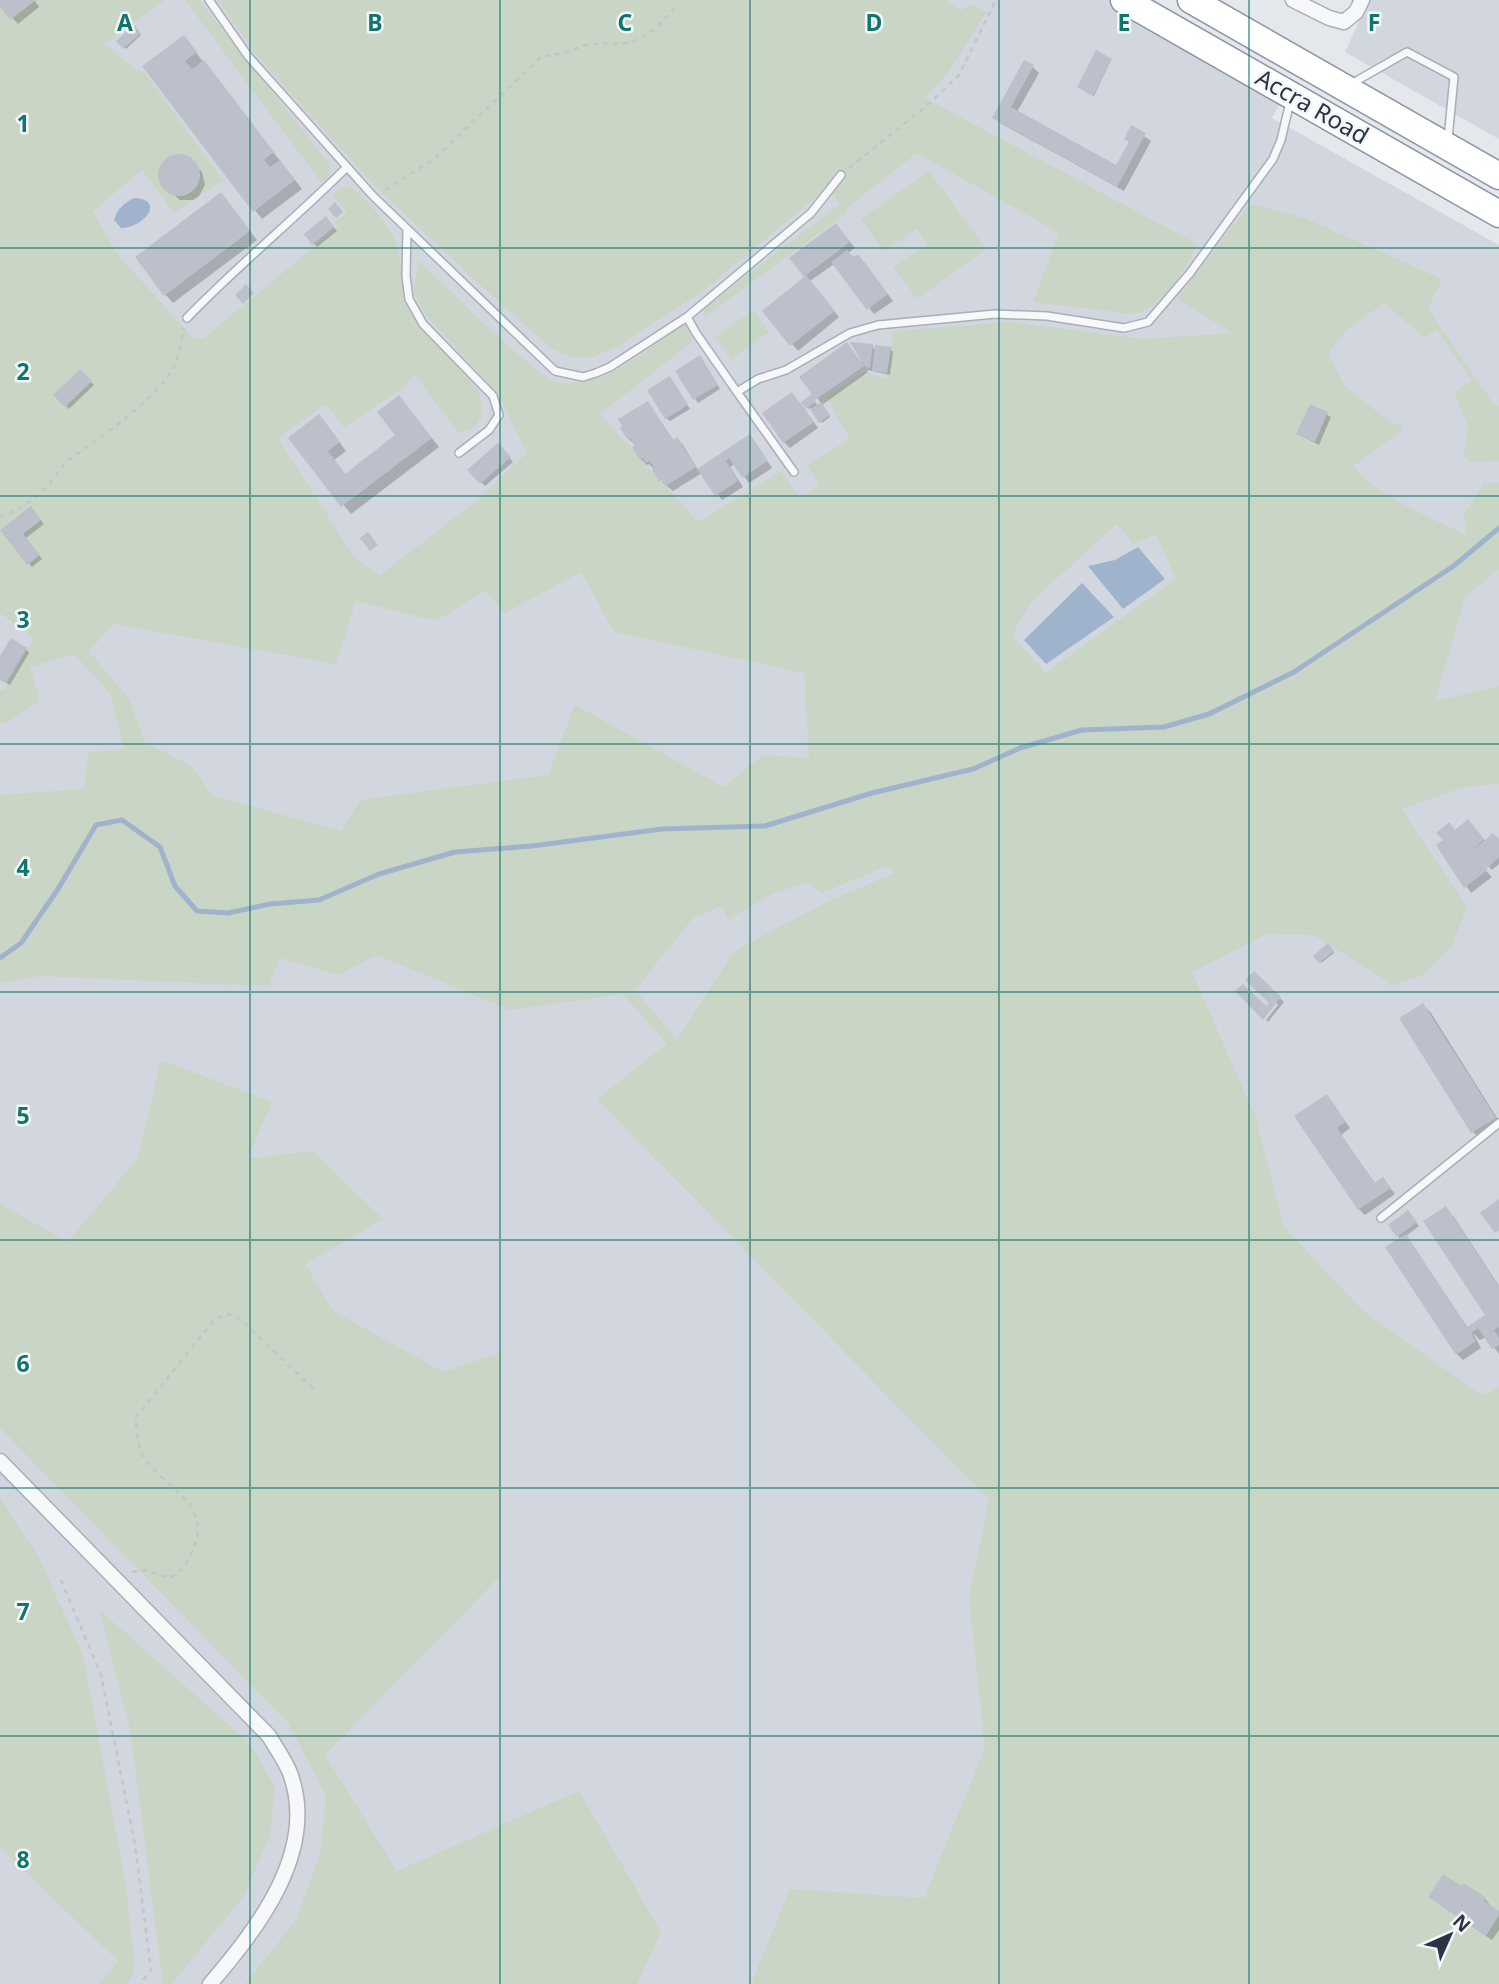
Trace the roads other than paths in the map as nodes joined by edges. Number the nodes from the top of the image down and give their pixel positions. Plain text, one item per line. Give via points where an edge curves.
1 (209, 0) edge
2 (1124, 0) edge
3 (1191, 0) edge
4 (1293, 0) edge
5 (1362, 0) edge
6 (1345, 87) junction
7 (1293, 95) junction
8 (1447, 146) junction
9 (347, 167) junction
10 (1492, 170) edge
11 (841, 175) road end
12 (1499, 214) edge
13 (407, 229) junction
14 (687, 317) junction
15 (187, 318) road end
16 (737, 392) junction
17 (459, 453) dead end
18 (794, 472) dead end
19 (1499, 1123) edge
20 (1381, 1218) dead end
21 (0, 1461) edge
22 (211, 1984) edge

1 - 9 lane via 248,56
2 - 7 highway, Accra Road
3 - 6 highway, Accra Road
4 - 5 street via 1344,22
6 - 8 highway, Accra Road
6 - 8 lane via 1406,52 1454,77
7 - 12 highway, Accra Road
7 - 16 lane via 1273,159 1190,273 1148,322 1124,328 1047,316 995,314 878,325 850,333
8 - 10 highway, Accra Road
9 - 13 lane
9 - 15 lane
11 - 14 lane via 811,214
13 - 14 lane via 555,371 583,377 596,373
13 - 17 lane via 409,299 424,324 493,396 499,415 489,430
14 - 16 lane
16 - 18 lane
19 - 20 lane
21 - 22 street via 269,1736 290,1773 298,1814 289,1864 265,1915

